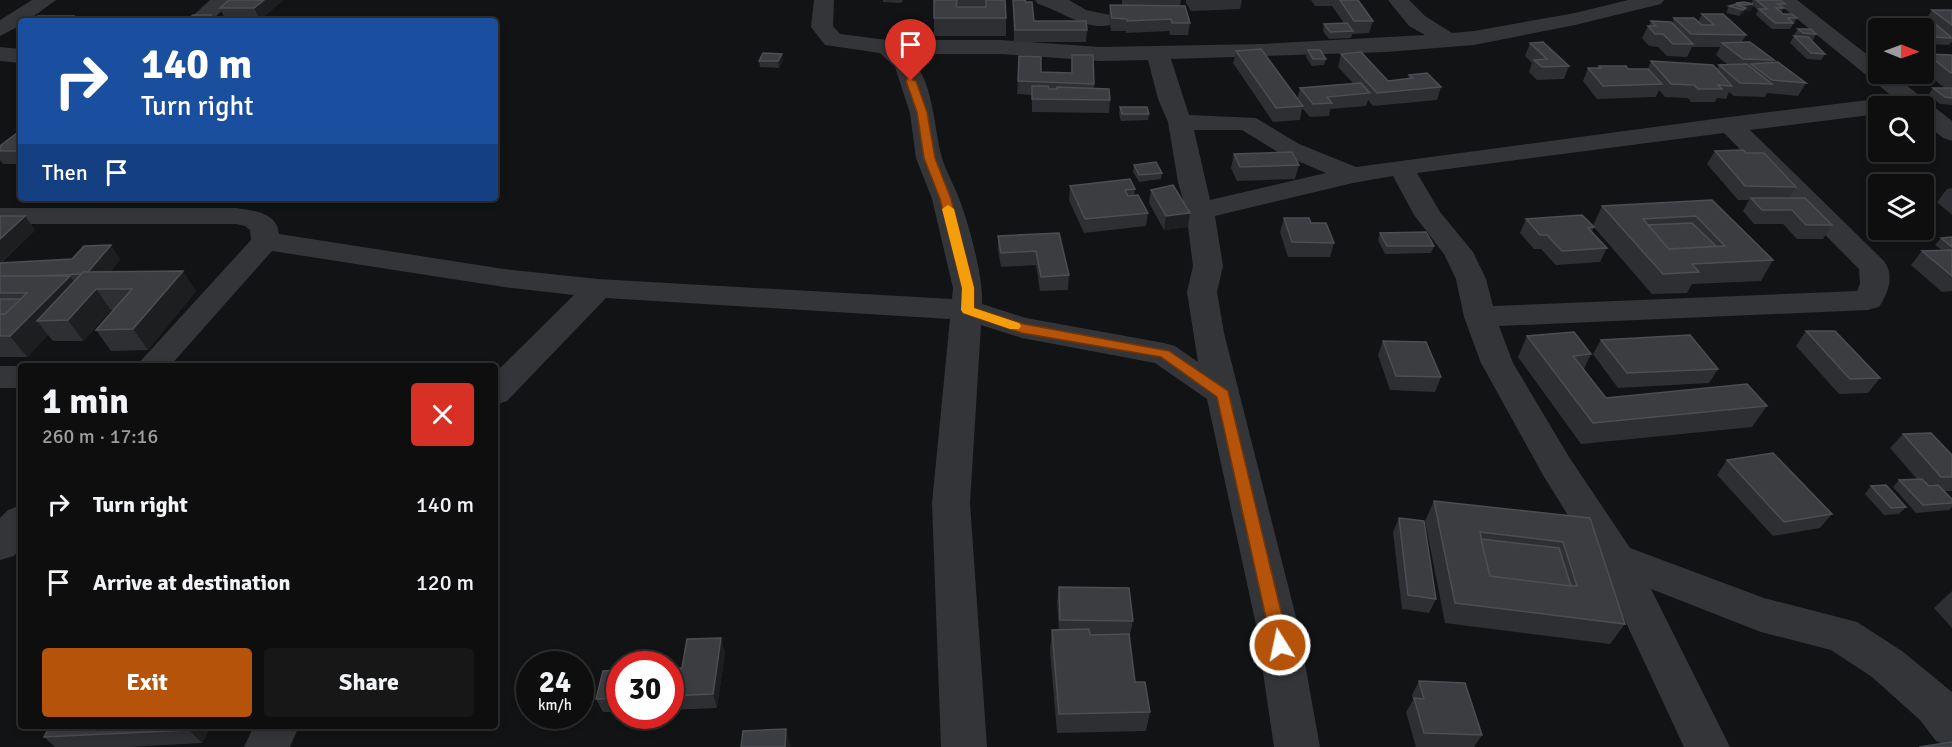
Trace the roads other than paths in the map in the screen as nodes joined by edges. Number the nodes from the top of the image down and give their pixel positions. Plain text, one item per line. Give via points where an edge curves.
1 (46, 0) edge
2 (223, 0) edge
3 (824, 0) edge
4 (1045, 0) edge
5 (1398, 0) edge
6 (1654, 0) edge
7 (1784, 0) edge
8 (1102, 10) edge
9 (202, 18) edge
10 (0, 28) edge
11 (1448, 40) junction
12 (887, 47) junction
13 (0, 54) edge
14 (1100, 54) junction
15 (1158, 54) junction
16 (18, 56) edge
17 (1905, 96) edge
18 (1868, 111) edge
19 (1934, 119) edge
20 (1180, 122) junction
21 (1729, 124) junction
22 (1952, 133) edge
23 (1401, 167) junction
24 (1353, 175) junction
25 (9, 210) edge
26 (1200, 211) junction
27 (265, 241) junction
28 (598, 288) junction
29 (968, 310) junction
30 (1480, 317) junction
31 (155, 363) edge
32 (0, 377) edge
33 (18, 377) edge
34 (498, 390) edge
35 (1223, 394) junction
36 (18, 524) edge
37 (0, 545) edge
38 (1616, 559) junction
39 (1952, 726) edge
40 (276, 729) edge
41 (267, 747) edge
42 (964, 747) edge
43 (1297, 747) edge
44 (1707, 747) edge

1 - 10 street
2 - 9 street
3 - 12 street via 822,27 833,40
4 - 8 street via 1079,14
5 - 11 street via 1417,21
6 - 11 street via 1575,19
7 - 17 street
8 - 14 street
11 - 15 street
12 - 14 street
12 - 29 street via 906,65 922,112 929,158 946,199 968,288
13 - 16 street
14 - 15 street
15 - 20 street
18 - 21 street
19 - 22 street
20 - 24 street via 1247,123 1290,149
20 - 26 street
21 - 23 street
21 - 30 street via 1874,267 1875,284 1868,300
23 - 24 street
23 - 30 street via 1428,215 1458,252 1471,279
24 - 26 street
25 - 27 street via 236,216 254,219 264,227
26 - 35 street via 1208,266 1202,292
27 - 28 street via 504,278
27 - 31 street
28 - 29 street
28 - 34 street
29 - 35 street via 1022,328 1164,354
29 - 42 street via 951,502
30 - 38 street via 1497,363 1556,466
32 - 33 street
35 - 43 street via 1277,625
36 - 37 street
38 - 39 street via 1761,615 1842,635 1887,664 1936,706
38 - 44 street
40 - 41 street

